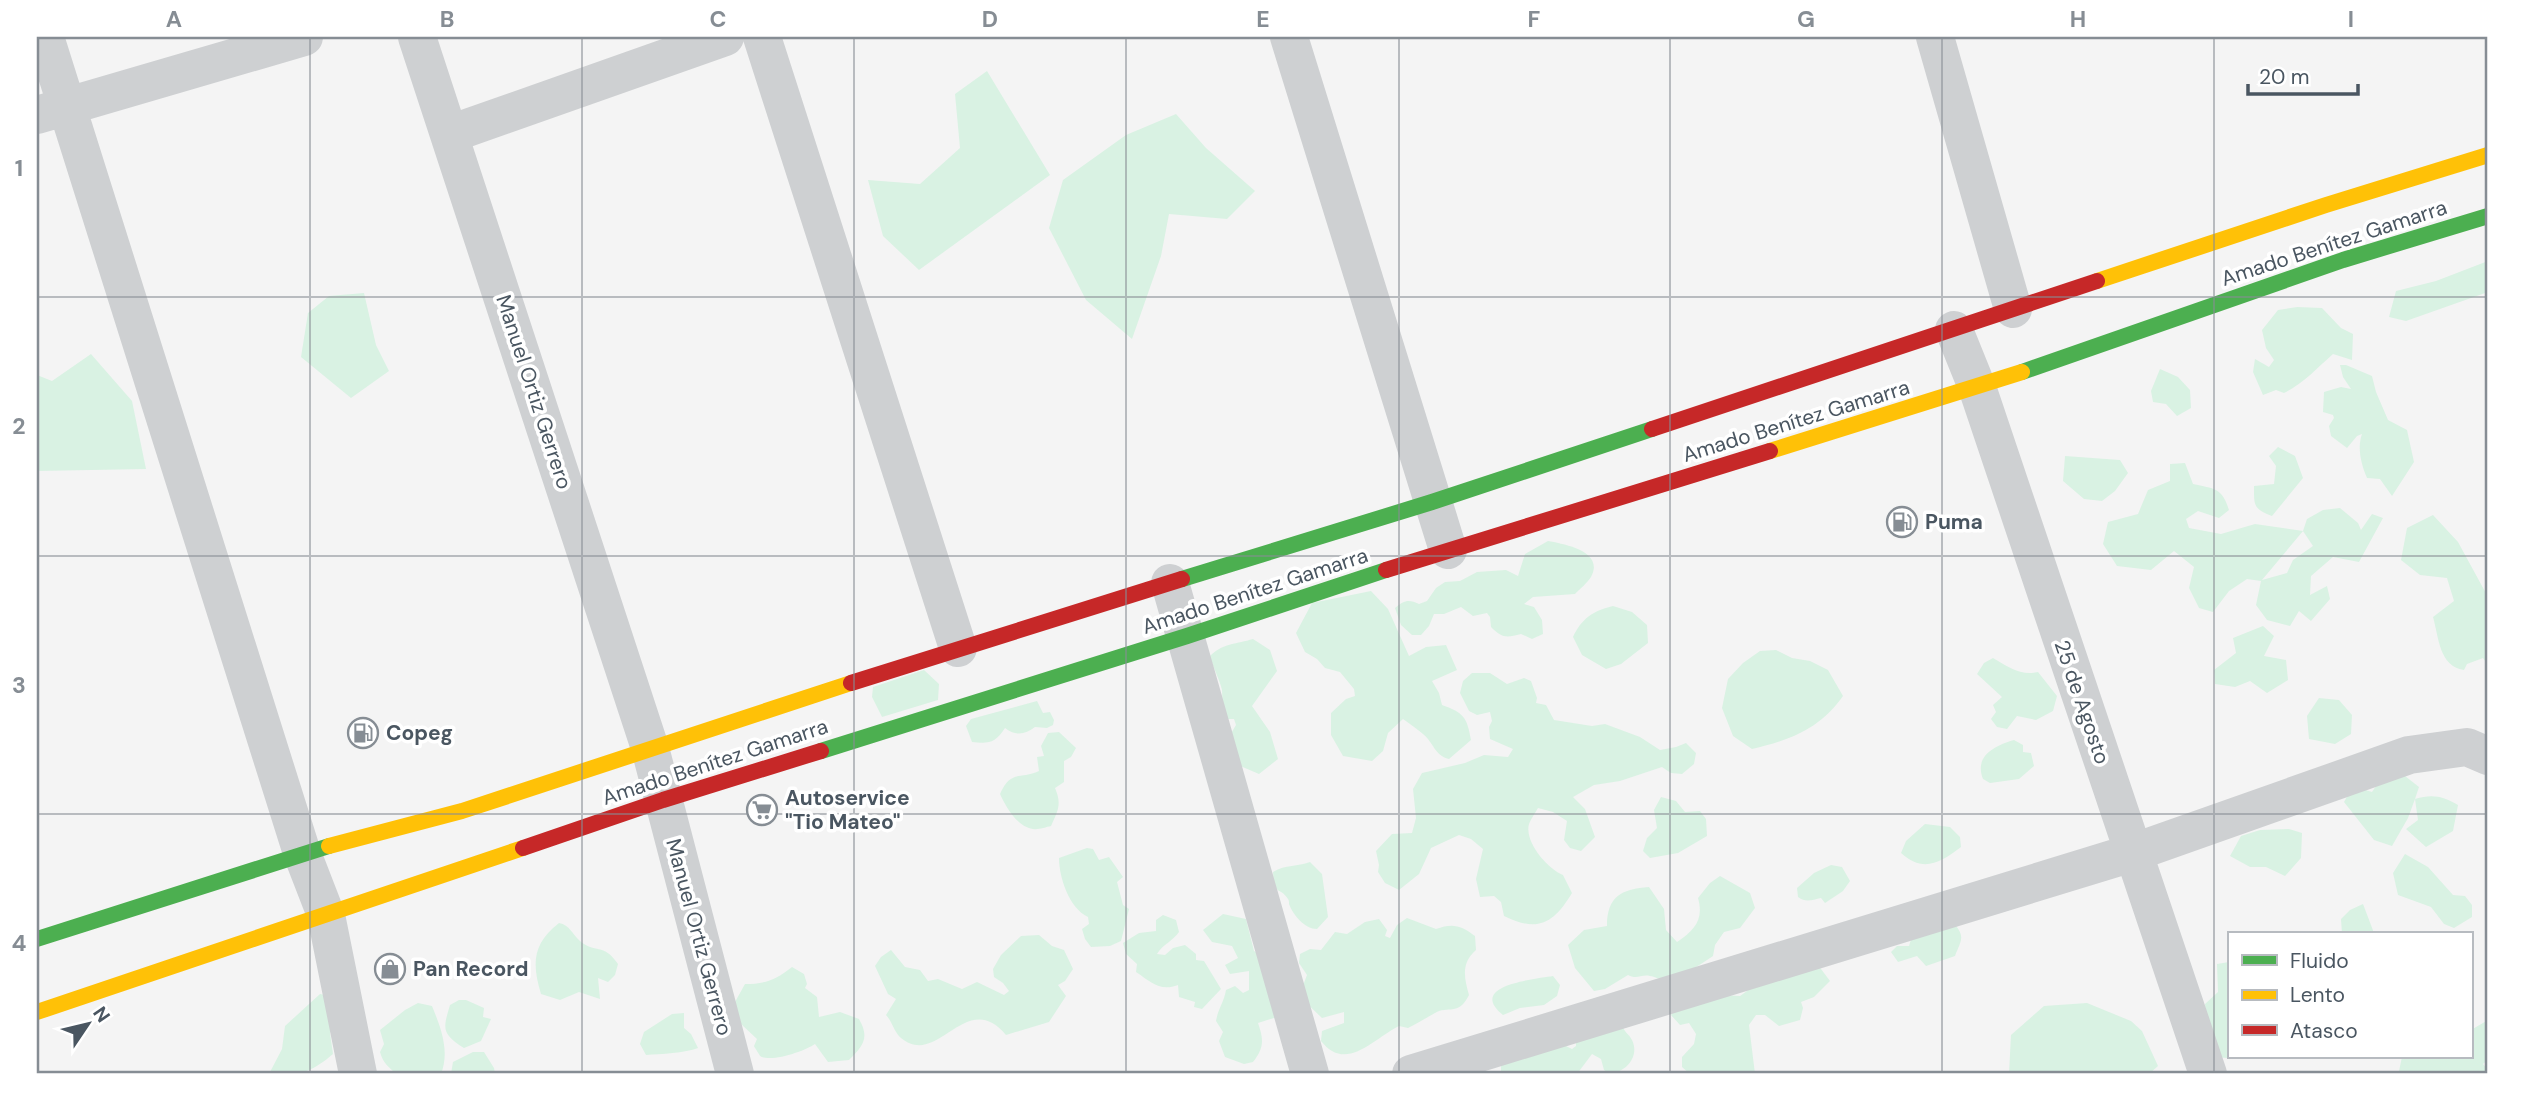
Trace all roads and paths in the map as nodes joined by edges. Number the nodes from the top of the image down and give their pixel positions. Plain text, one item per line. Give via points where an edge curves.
1 (45, 37) edge
2 (304, 37) edge
3 (417, 37) edge
4 (725, 37) edge
5 (762, 37) edge
6 (1289, 37) edge
7 (1935, 37) edge
8 (52, 111) edge
9 (450, 134) junction
10 (2488, 155) edge
11 (2488, 216) edge
12 (2013, 309) junction
13 (1954, 330) junction
14 (1977, 387) junction
15 (1432, 502) junction
16 (1448, 550) junction
17 (1170, 583) junction
18 (1187, 636) junction
19 (958, 648) junction
20 (650, 748) junction
21 (2488, 756) edge
22 (663, 800) junction
23 (302, 853) junction
24 (2132, 853) junction
25 (326, 915) junction
26 (37, 939) edge
27 (37, 1012) edge
28 (358, 1074) edge
29 (735, 1074) edge
30 (1310, 1074) edge
31 (1411, 1074) edge
32 (2208, 1074) edge

1 - 8 street
2 - 8 street
3 - 9 street, Manuel Ortiz Gerrero
4 - 9 street
5 - 19 street
6 - 15 street
7 - 12 street
8 - 23 street
9 - 20 street, Manuel Ortiz Gerrero
10 - 12 main road, Amado Benítez Gamarra via 2328,211
11 - 14 main road, Amado Benítez Gamarra via 2341,255
12 - 13 main road, Amado Benítez Gamarra
13 - 14 street, 25 de Agosto
13 - 15 main road, Amado Benítez Gamarra
14 - 16 main road, Amado Benítez Gamarra
14 - 24 street, 25 de Agosto
15 - 16 street
15 - 17 main road, Amado Benítez Gamarra
16 - 18 main road, Amado Benítez Gamarra
17 - 18 street
17 - 19 main road, Amado Benítez Gamarra
18 - 22 main road, Amado Benítez Gamarra
18 - 30 street
19 - 20 main road, Amado Benítez Gamarra
20 - 22 street, Manuel Ortiz Gerrero
20 - 23 main road, Amado Benítez Gamarra via 464,817
21 - 24 street via 2467,747 2409,755
22 - 25 main road, Amado Benítez Gamarra via 477,856
22 - 29 street, Manuel Ortiz Gerrero
23 - 25 street
23 - 26 main road, Amado Benítez Gamarra
24 - 31 street
24 - 32 street, 25 de Agosto
25 - 27 main road, Amado Benítez Gamarra
25 - 28 street

